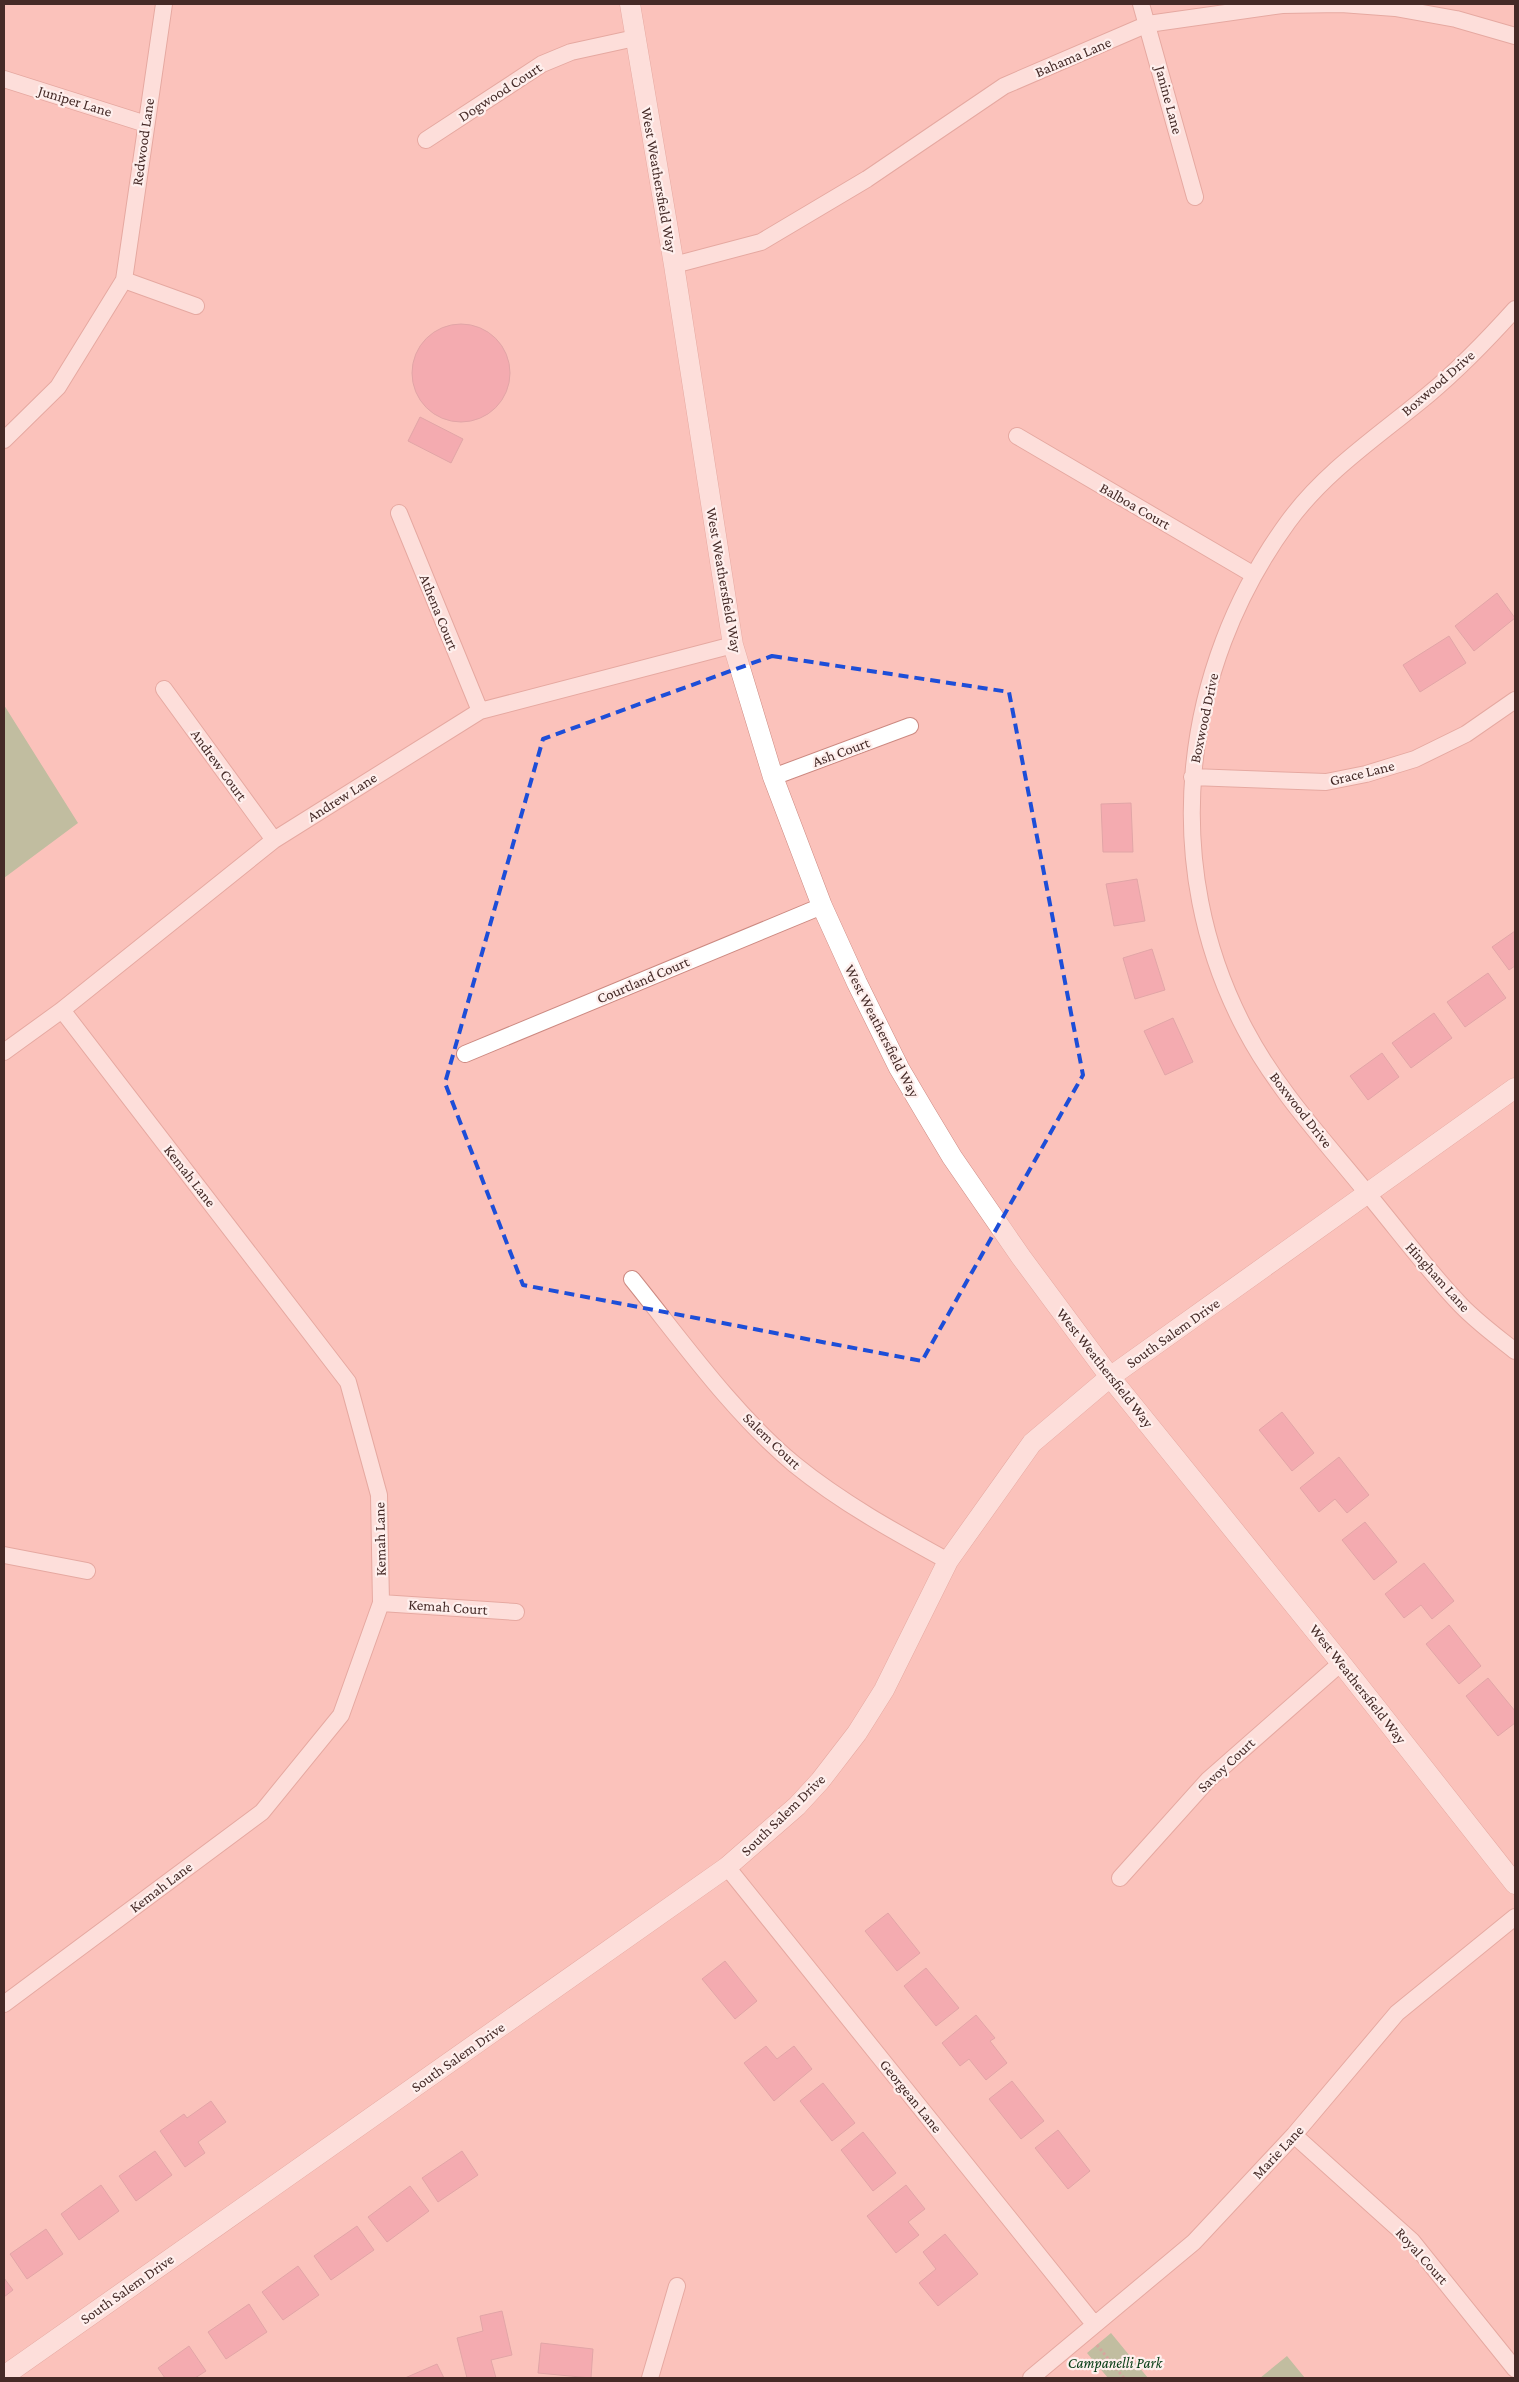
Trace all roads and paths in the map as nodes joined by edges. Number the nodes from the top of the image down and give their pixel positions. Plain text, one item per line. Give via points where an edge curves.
1 (164, 4) edge
2 (630, 4) edge
3 (1141, 4) edge
4 (1395, 6) edge
5 (1148, 24) junction
6 (1515, 36) edge
7 (635, 38) junction
8 (4, 79) edge
9 (146, 124) junction
10 (426, 140) dead end
11 (1195, 198) dead end
12 (674, 265) junction
13 (124, 280) junction
14 (196, 306) dead end
15 (1515, 308) edge
16 (1017, 436) dead end
17 (4, 440) edge
18 (399, 513) dead end
19 (1254, 575) junction
20 (733, 646) junction
21 (164, 689) dead end
22 (1515, 700) edge
23 (480, 711) junction
24 (910, 726) dead end
25 (1192, 777) junction
26 (773, 778) junction
27 (274, 840) junction
28 (822, 906) junction
29 (62, 1010) junction
30 (4, 1052) edge
31 (464, 1054) dead end
32 (1515, 1088) edge
33 (1368, 1194) junction
34 (632, 1279) dead end
35 (1515, 1351) edge
36 (1110, 1377) junction
37 (4, 1555) edge
38 (948, 1561) junction
39 (87, 1571) dead end
40 (381, 1603) junction
41 (516, 1612) dead end
42 (1341, 1663) junction
43 (727, 1867) junction
44 (1120, 1878) dead end
45 (1515, 1884) edge
46 (1515, 1916) edge
47 (4, 2004) edge
48 (1294, 2135) junction
49 (677, 2286) dead end
50 (1090, 2328) junction
51 (1515, 2369) edge
52 (4, 2376) edge
53 (650, 2378) edge
54 (1031, 2378) edge
55 (1124, 2378) edge

1 - 9 street, Redwood Lane
2 - 7 street, West Weathersfield Way
3 - 5 street, Janine Lane
4 - 5 street, Bahama Lane via 1282,5
4 - 6 street, Bahama Lane via 1456,18
5 - 11 street, Janine Lane
5 - 12 street, Bahama Lane via 1004,86 867,179 761,242
7 - 10 street, Dogwood Court via 571,52 542,64
7 - 12 street, West Weathersfield Way
8 - 9 street, Juniper Lane
9 - 13 street, Redwood Lane
12 - 20 street, West Weathersfield Way
13 - 14 street
13 - 17 street, Redwood Lane via 58,387
15 - 19 street, Boxwood Drive via 1456,370 1357,450 1313,493 1289,520
16 - 19 street, Balboa Court
18 - 23 street, Athena Court
19 - 25 street, Boxwood Drive via 1228,628 1212,671 1199,726
20 - 23 street, Andrew Lane
20 - 26 street, West Weathersfield Way
21 - 27 street, Andrew Court
22 - 25 street, Grace Lane via 1466,734 1415,759 1366,774 1326,782
23 - 27 street, Andrew Lane
24 - 26 street, Ash Court
25 - 33 street, Boxwood Drive via 1191,823 1200,898 1234,1007 1278,1082
26 - 28 street, West Weathersfield Way
27 - 29 street, Andrew Lane
28 - 31 street, Courtland Court
28 - 36 street, West Weathersfield Way via 877,1026 952,1157 1021,1258
29 - 30 street, Andrew Lane
29 - 40 street, Kemah Lane via 348,1382 379,1494
32 - 33 street, South Salem Drive
33 - 35 street, Hingham Lane via 1458,1303
33 - 36 street, South Salem Drive
34 - 38 street, Salem Court via 756,1428 794,1464 874,1520
36 - 38 street, South Salem Drive via 1032,1443
36 - 42 street, West Weathersfield Way
37 - 39 street
38 - 43 street, South Salem Drive via 884,1690 857,1733 797,1806
40 - 41 street, Kemah Court
40 - 47 street, Kemah Lane via 341,1715 262,1812
42 - 44 street, Savoy Court via 1208,1780
42 - 45 street, West Weathersfield Way
43 - 50 street, Georgean Lane
43 - 52 street, South Salem Drive
46 - 48 street, Marie Lane via 1397,2013
48 - 50 street, Marie Lane via 1194,2242
48 - 51 street, Royal Court via 1412,2241
49 - 53 street
50 - 54 street, Marie Lane
50 - 55 path

